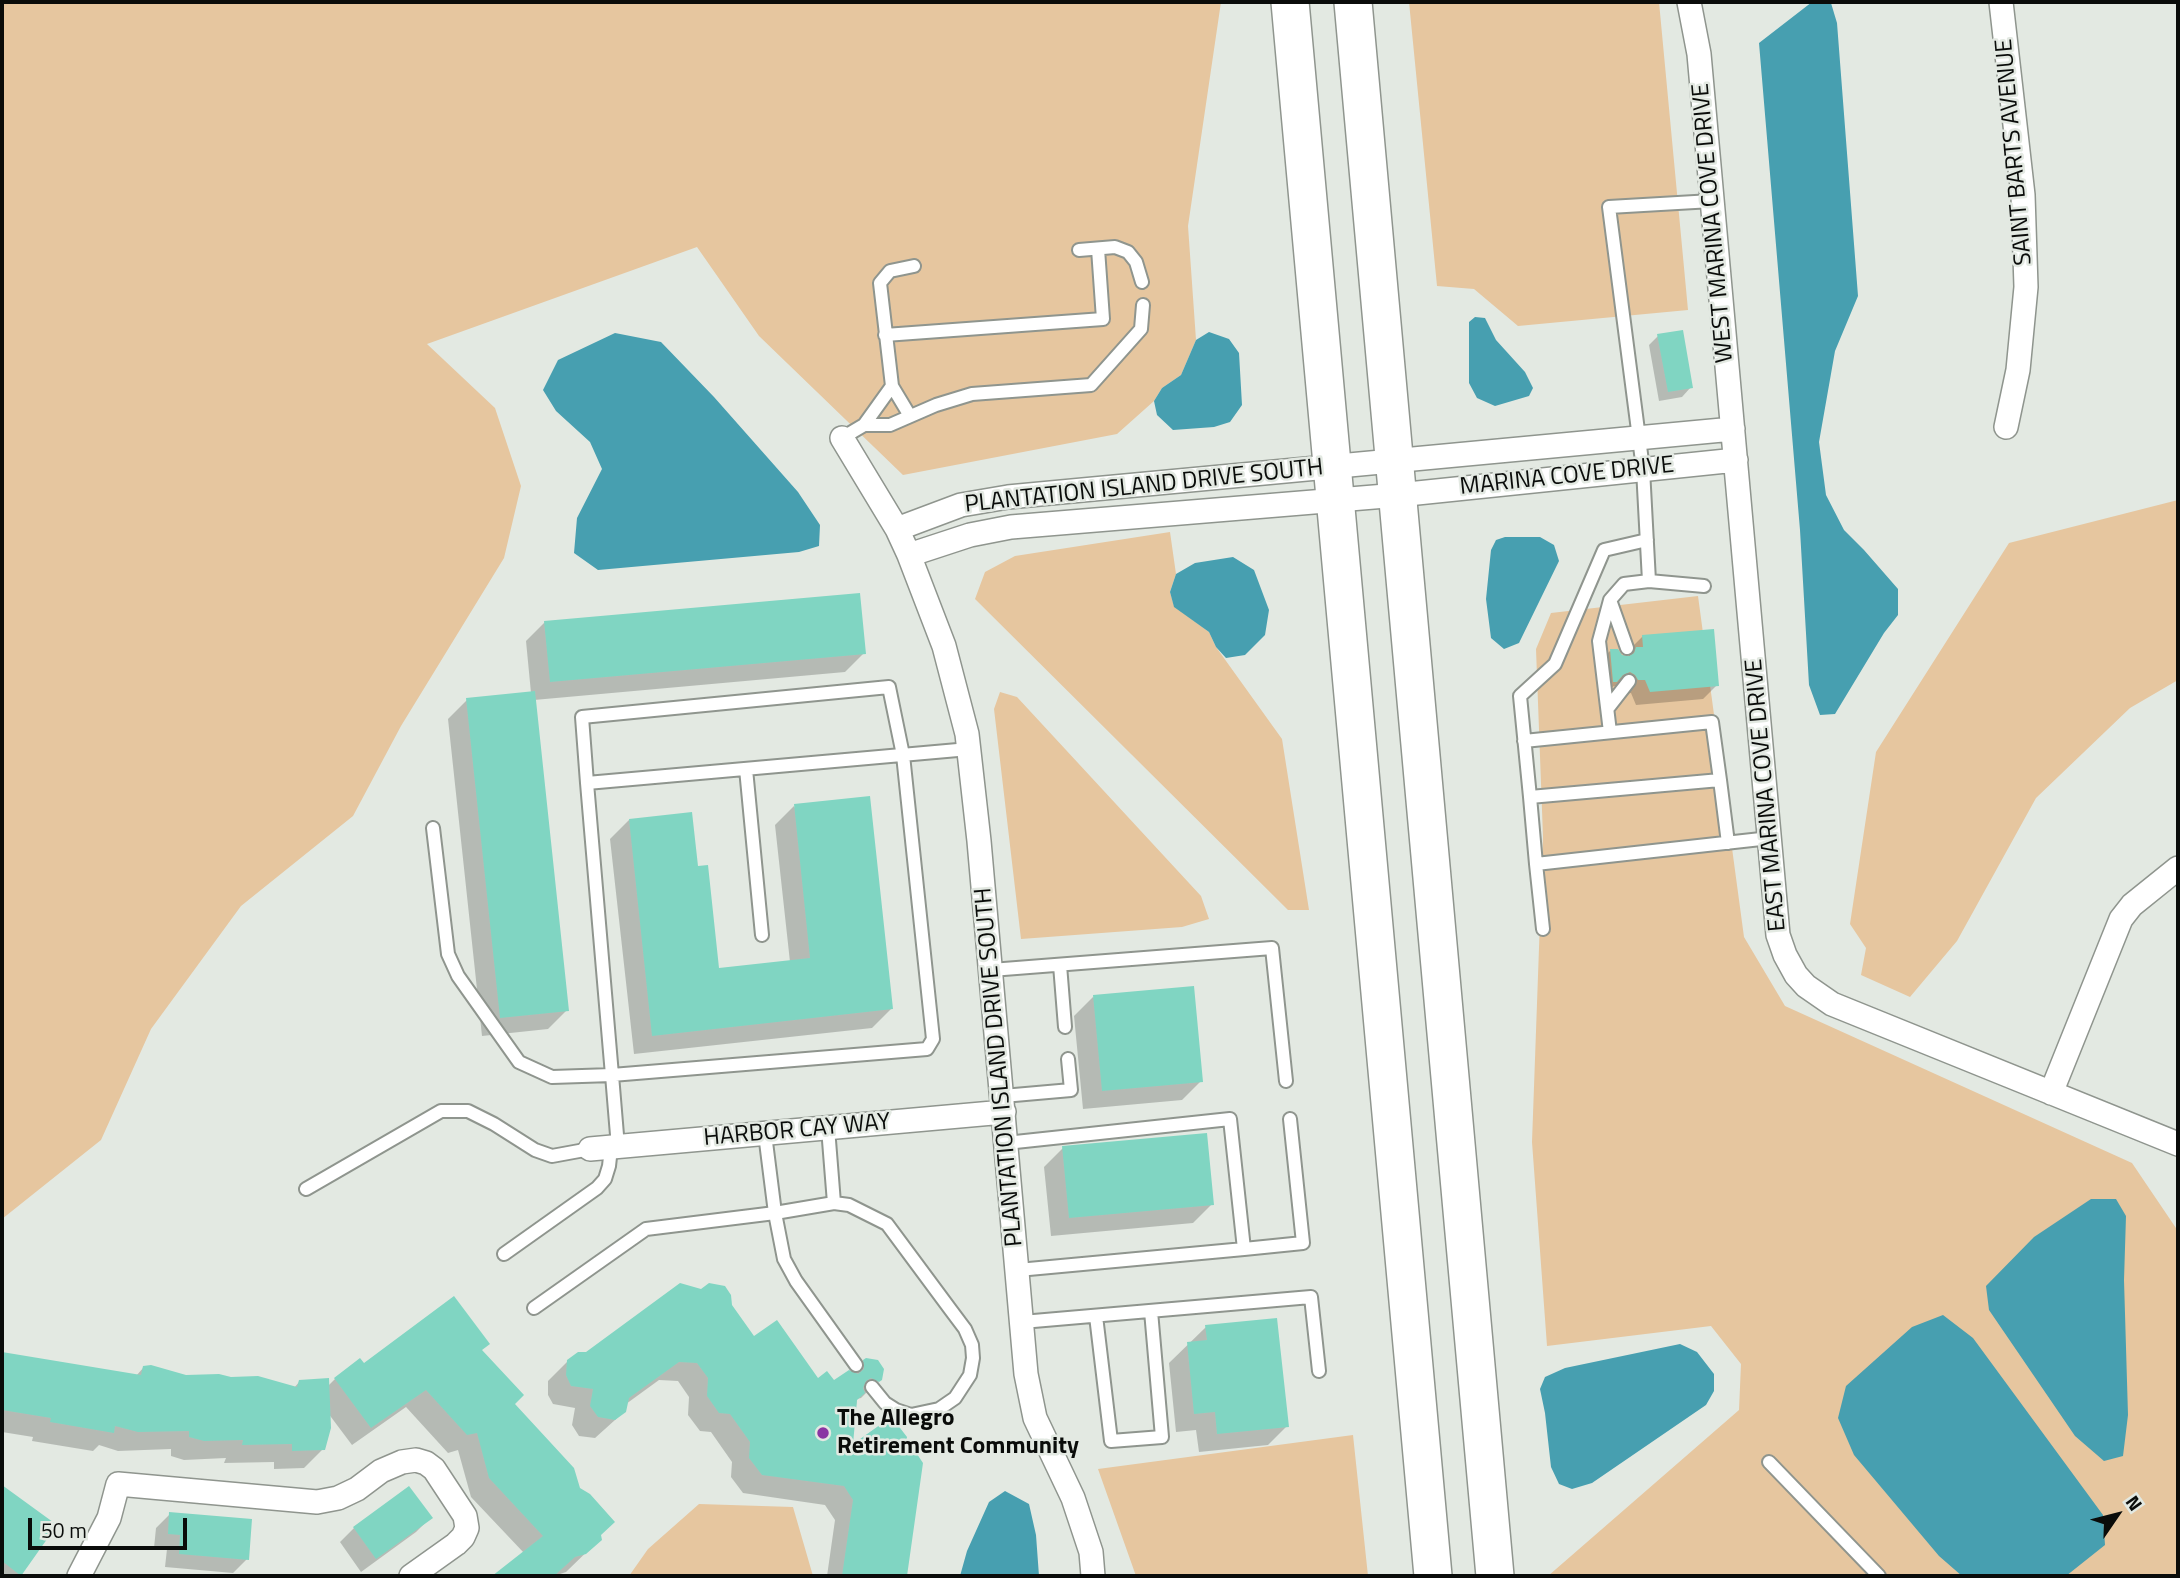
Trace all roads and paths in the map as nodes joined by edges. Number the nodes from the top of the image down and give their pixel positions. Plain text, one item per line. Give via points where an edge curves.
1 (1290, 2) edge
2 (1353, 2) edge
3 (1689, 2) edge
4 (2001, 2) edge
5 (1712, 201) junction
6 (1098, 249) junction
7 (1079, 250) dead end
8 (914, 266) dead end
9 (1142, 282) dead end
10 (1143, 305) dead end
11 (886, 335) junction
12 (891, 386) junction
13 (910, 416) junction
14 (864, 425) junction
15 (2006, 427) dead end
16 (842, 438) joint
17 (1639, 438) junction
18 (1735, 444) junction
19 (1643, 469) junction
20 (1396, 478) junction
21 (1334, 484) junction
22 (897, 529) junction
23 (1647, 540) junction
24 (909, 555) junction
25 (1648, 581) junction
26 (1704, 586) dead end
27 (1610, 600) junction
28 (1627, 648) dead end
29 (1629, 681) dead end
30 (1608, 708) junction
31 (1610, 732) junction
32 (1524, 741) junction
33 (969, 749) junction
34 (903, 755) junction
35 (746, 769) junction
36 (1720, 780) junction
37 (587, 783) junction
38 (1530, 797) junction
39 (433, 828) dead end
40 (1770, 838) junction
41 (1728, 843) junction
42 (1536, 864) junction
43 (2178, 868) edge
44 (1543, 929) dead end
45 (762, 935) dead end
46 (1060, 965) junction
47 (991, 970) junction
48 (1065, 1027) dead end
49 (1068, 1059) dead end
50 (612, 1075) junction
51 (1286, 1081) dead end
52 (2051, 1093) junction
53 (1003, 1104) junction
54 (1290, 1119) dead end
55 (828, 1128) junction
56 (765, 1133) junction
57 (1006, 1143) junction
58 (2178, 1144) edge
59 (606, 1148) junction
60 (306, 1189) dead end
61 (834, 1203) junction
62 (775, 1213) junction
63 (1244, 1249) junction
64 (504, 1254) dead end
65 (1018, 1270) junction
66 (534, 1308) dead end
67 (1151, 1311) junction
68 (1096, 1316) junction
69 (1022, 1322) junction
70 (856, 1365) dead end
71 (1320, 1371) dead end
72 (872, 1387) dead end
73 (1769, 1462) dead end
74 (79, 1576) edge
75 (411, 1576) edge
76 (1093, 1576) edge
77 (1433, 1576) edge
78 (1495, 1576) edge
79 (1879, 1576) edge

1 - 21 main road
2 - 20 main road
3 - 5 street, WEST MARINA COVE DRIVE via 1699,54
4 - 15 street, SAINT BARTS AVENUE via 2023,195 2026,286 2018,370
5 - 17 lane via 1609,207
5 - 18 street, WEST MARINA COVE DRIVE
6 - 7 lane
6 - 9 lane via 1115,247 1128,252
6 - 11 lane via 1103,319
8 - 11 lane via 890,271 880,283
10 - 13 lane via 1141,329 1091,385 972,394
11 - 12 lane
12 - 13 lane
12 - 14 lane
13 - 14 lane via 890,425
14 - 16 lane
16 - 22 street, PLANTATION ISLAND DRIVE SOUTH
17 - 18 street, MARINA COVE DRIVE
17 - 19 lane
17 - 20 street, MARINA COVE DRIVE
18 - 19 street, MARINA COVE DRIVE
18 - 40 street, EAST MARINA COVE DRIVE
19 - 20 street, MARINA COVE DRIVE
19 - 23 lane
20 - 21 street, PLANTATION ISLAND DRIVE SOUTH
20 - 21 street, PLANTATION ISLAND DRIVE SOUTH
20 - 78 main road
21 - 22 street, PLANTATION ISLAND DRIVE SOUTH via 1008,497 961,505
21 - 24 street, PLANTATION ISLAND DRIVE SOUTH via 1011,527
21 - 77 main road
22 - 24 street, PLANTATION ISLAND DRIVE SOUTH
23 - 25 lane
23 - 32 lane via 1604,550 1555,664 1520,696
24 - 33 street, PLANTATION ISLAND DRIVE SOUTH via 944,646
25 - 26 lane
25 - 27 lane via 1624,584
27 - 28 lane
27 - 30 lane via 1598,642
29 - 30 lane
30 - 31 lane
31 - 32 lane
31 - 36 lane via 1712,722
32 - 38 lane
33 - 34 lane
33 - 47 street, PLANTATION ISLAND DRIVE SOUTH
34 - 35 lane
34 - 37 lane via 889,687 582,717
34 - 50 lane via 933,1039 927,1049
35 - 37 lane
35 - 45 lane
36 - 38 lane
36 - 41 lane
37 - 50 lane
38 - 42 lane
39 - 50 lane via 448,954 458,976 519,1062 552,1077
40 - 41 lane
40 - 52 street, EAST MARINA COVE DRIVE via 1778,934 1791,965 1812,992
41 - 42 lane
42 - 44 lane
43 - 52 street via 2121,919
46 - 47 lane
46 - 48 lane
46 - 51 lane via 1272,948
47 - 53 street, PLANTATION ISLAND DRIVE SOUTH
49 - 53 lane via 1070,1090
50 - 59 lane
52 - 58 street, EAST MARINA COVE DRIVE
53 - 55 street, HARBOR CAY WAY
53 - 57 street, PLANTATION ISLAND DRIVE SOUTH
54 - 63 lane via 1303,1243
55 - 56 street, HARBOR CAY WAY
55 - 61 lane
56 - 59 street, HARBOR CAY WAY
56 - 62 lane
57 - 63 lane via 1230,1119
57 - 65 street, PLANTATION ISLAND DRIVE SOUTH
59 - 60 lane via 552,1156 468,1111 441,1111
59 - 64 lane via 610,1166 597,1188
61 - 62 lane
61 - 72 lane via 849,1205 887,1224 972,1345 974,1358 967,1382 939,1409 911,1415 895,1410
62 - 66 lane via 646,1229
62 - 70 lane via 784,1259
63 - 65 lane
65 - 69 street, PLANTATION ISLAND DRIVE SOUTH
67 - 68 lane
67 - 68 lane via 1162,1437 1111,1441
67 - 71 lane via 1311,1297
68 - 69 lane
69 - 76 street, PLANTATION ISLAND DRIVE SOUTH via 1035,1418 1073,1498 1091,1552
73 - 79 lane
74 - 75 street via 109,1518 118,1484 317,1502 338,1498 381,1471 416,1460 434,1469 465,1516 467,1528 456,1544

